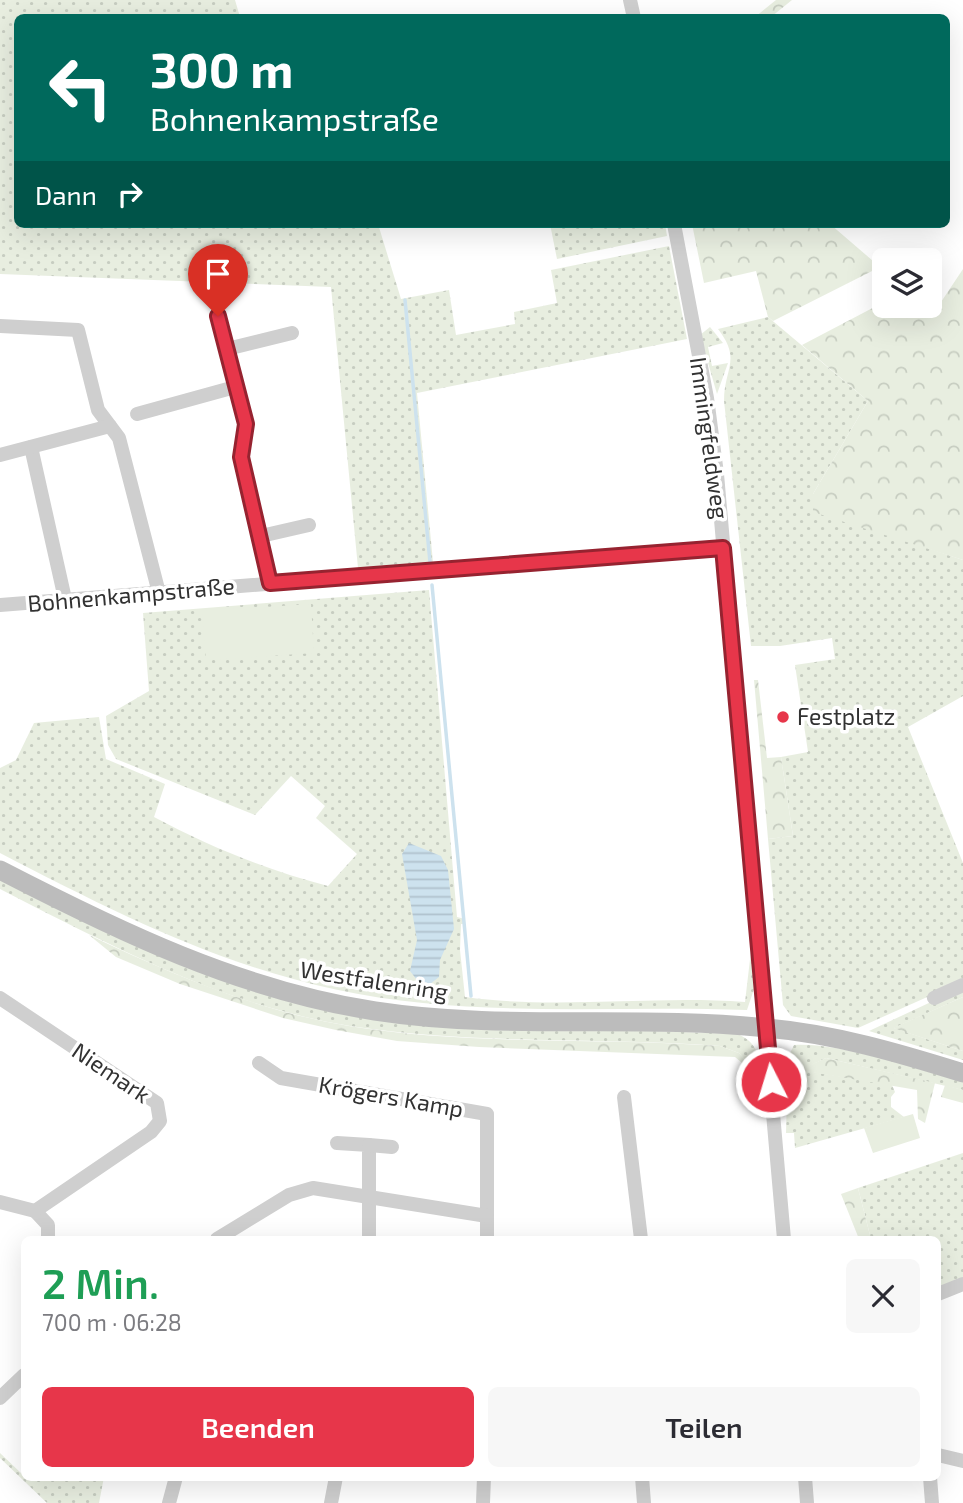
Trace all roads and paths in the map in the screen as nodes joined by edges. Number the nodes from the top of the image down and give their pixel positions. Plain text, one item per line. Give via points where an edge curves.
1 (675, 228) edge
2 (218, 316) dead end
3 (0, 326) edge
4 (292, 333) dead end
5 (227, 349) junction
6 (235, 387) junction
7 (137, 414) dead end
8 (110, 426) junction
9 (31, 447) junction
10 (0, 455) edge
11 (309, 525) dead end
12 (261, 536) junction
13 (723, 548) junction
14 (270, 583) junction
15 (159, 593) junction
16 (65, 599) junction
17 (0, 605) edge
18 (0, 870) edge
19 (963, 985) edge
20 (934, 998) dead end
21 (2, 1003) edge
22 (767, 1028) junction
23 (259, 1063) dead end
24 (963, 1073) edge
25 (624, 1097) dead end
26 (337, 1143) dead end
27 (369, 1145) junction
28 (392, 1147) dead end
29 (369, 1197) junction
30 (0, 1202) edge
31 (35, 1211) junction
32 (487, 1216) junction
33 (48, 1236) edge
34 (222, 1236) edge
35 (369, 1236) edge
36 (486, 1236) edge
37 (640, 1236) edge
38 (784, 1236) edge
39 (963, 1284) edge
40 (941, 1293) edge
41 (21, 1378) edge
42 (0, 1398) edge
43 (941, 1456) edge
44 (963, 1461) edge
45 (175, 1481) edge
46 (335, 1481) edge
47 (484, 1481) edge
48 (642, 1481) edge
49 (805, 1481) edge
50 (930, 1481) edge
51 (169, 1503) edge
52 (331, 1503) edge
53 (483, 1503) edge
54 (644, 1503) edge
55 (807, 1503) edge
56 (932, 1503) edge

1 - 13 street, Immingfeldweg via 707,398
2 - 5 street
3 - 8 street via 78,330 98,410
4 - 5 street
5 - 6 street
6 - 7 street
6 - 12 street via 246,424 241,457
8 - 9 street
8 - 15 street via 119,438
9 - 10 street
9 - 16 street
11 - 12 street
12 - 14 street
13 - 14 street, Bohnenkampstraße
13 - 22 street, Immingfeldweg
14 - 15 street, Bohnenkampstraße
15 - 16 street, Bohnenkampstraße
16 - 17 street, Bohnenkampstraße
18 - 22 street, Westfalenring via 199,964 335,1004 434,1018
19 - 20 street
21 - 31 street, Niemark via 157,1103 160,1121 151,1132
22 - 24 street, Westfalenring via 893,1052
22 - 38 street, Immingfeldweg
23 - 32 street, Krögers Kamp via 281,1078 486,1114
25 - 37 street
26 - 27 street
27 - 28 street
27 - 29 street
29 - 32 street
29 - 34 street via 313,1188 298,1191
29 - 35 street
30 - 31 street
31 - 33 street via 48,1225
32 - 36 street, Krögers Kamp
39 - 40 street
41 - 42 street
43 - 44 street
45 - 51 street
46 - 52 street
47 - 53 street
48 - 54 street
49 - 55 street
50 - 56 street

